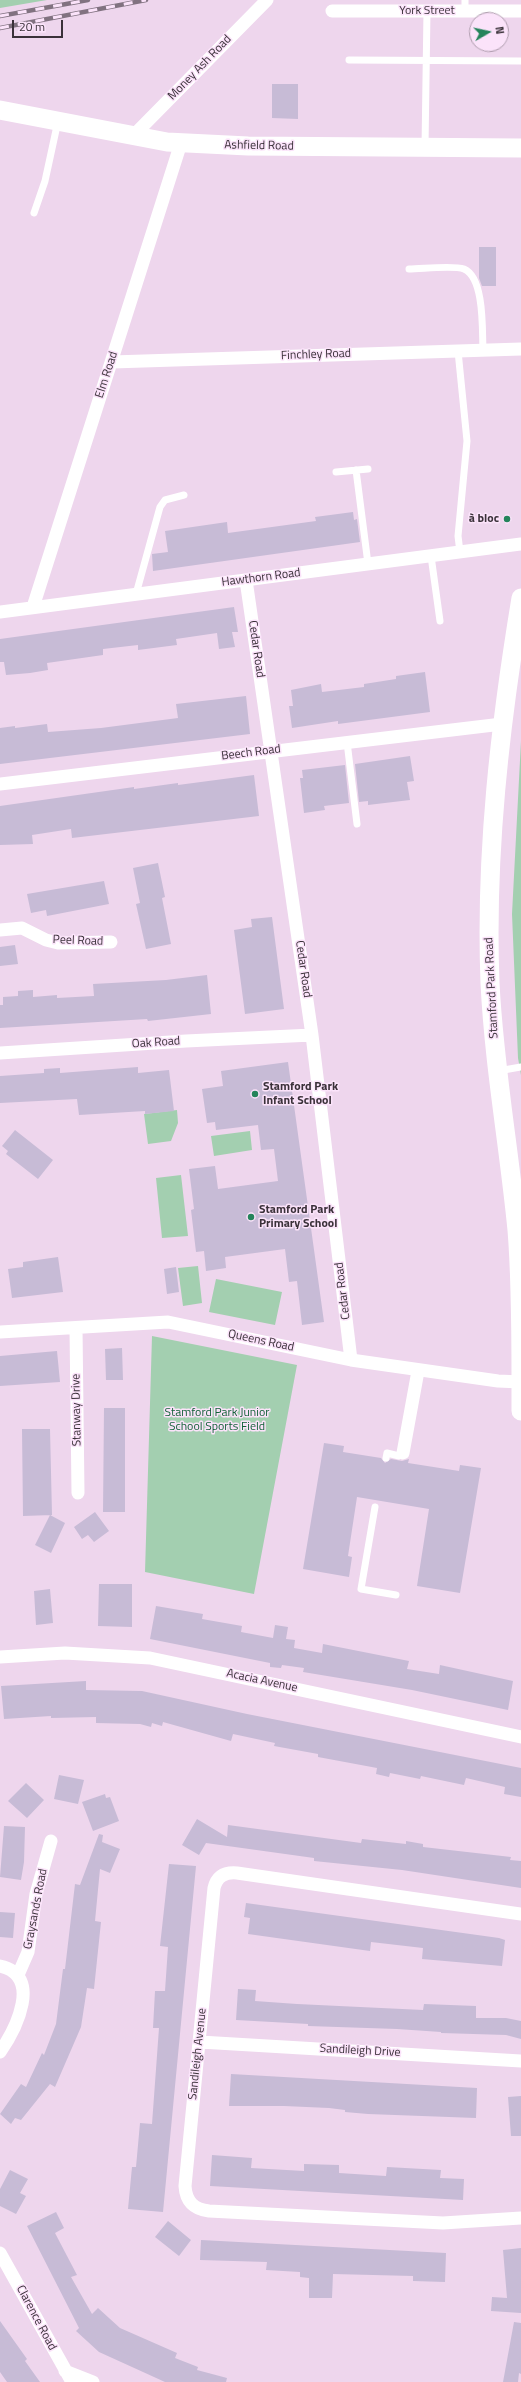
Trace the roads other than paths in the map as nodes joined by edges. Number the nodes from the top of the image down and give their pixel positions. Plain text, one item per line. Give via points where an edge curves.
1 (267, 0) edge
2 (465, 6) edge
3 (332, 11) dead end
4 (427, 11) junction
5 (521, 11) edge
6 (349, 60) dead end
7 (426, 61) junction
8 (521, 61) edge
9 (0, 110) edge
10 (58, 121) junction
11 (133, 136) junction
12 (181, 143) junction
13 (425, 147) junction
14 (521, 148) edge
15 (34, 213) dead end
16 (409, 269) dead end
17 (521, 349) edge
18 (483, 350) junction
19 (458, 351) junction
20 (112, 362) junction
21 (368, 469) dead end
22 (356, 470) junction
23 (336, 472) dead end
24 (184, 495) dead end
25 (521, 544) edge
26 (460, 552) junction
27 (431, 556) junction
28 (368, 564) junction
29 (246, 580) junction
30 (136, 594) junction
31 (521, 598) edge
32 (33, 607) junction
33 (0, 612) edge
34 (440, 621) dead end
35 (502, 724) junction
36 (347, 742) junction
37 (270, 751) junction
38 (0, 784) edge
39 (357, 824) dead end
40 (0, 930) edge
41 (111, 942) dead end
42 (312, 1035) junction
43 (0, 1053) edge
44 (521, 1067) edge
45 (497, 1071) junction
46 (76, 1328) junction
47 (0, 1332) edge
48 (351, 1360) junction
49 (418, 1371) junction
50 (521, 1382) edge
51 (521, 1411) edge
52 (403, 1453) joint
53 (386, 1458) dead end
54 (78, 1493) dead end
55 (376, 1507) dead end
56 (396, 1595) dead end
57 (0, 1657) edge
58 (521, 1737) edge
59 (51, 1841) dead end
60 (521, 1914) edge
61 (0, 1966) edge
62 (18, 1975) junction
63 (200, 2042) junction
64 (0, 2052) edge
65 (521, 2062) edge
66 (521, 2218) edge
67 (0, 2253) edge
68 (65, 2371) junction
69 (72, 2382) edge
70 (93, 2382) edge

1 - 11 street, Money Ash Road
2 - 4 street, York Street
2 - 5 street, York Street
3 - 4 street, York Street
4 - 7 lane
6 - 7 lane
7 - 8 lane
7 - 13 lane
9 - 10 street, Ashfield Road
10 - 11 street, Ashfield Road
10 - 15 lane via 45,181
11 - 12 street, Ashfield Road
12 - 13 street, Ashfield Road
12 - 20 street, Elm Road
13 - 14 street, Ashfield Road
16 - 18 lane via 460,268 470,274 482,302
17 - 18 street, Finchley Road
18 - 19 street, Finchley Road
19 - 20 street, Finchley Road
19 - 26 lane via 467,441 458,536
20 - 32 street, Elm Road
21 - 22 lane
22 - 23 lane
22 - 28 lane
24 - 30 lane via 165,500 160,507
25 - 26 street, Hawthorn Road
26 - 27 street, Hawthorn Road
27 - 28 street, Hawthorn Road
27 - 34 lane
28 - 29 street, Hawthorn Road
29 - 30 street, Hawthorn Road
29 - 37 street, Cedar Road
30 - 32 street, Hawthorn Road
31 - 35 street, Stamford Park Road
32 - 33 street, Hawthorn Road
35 - 36 street, Beech Road
35 - 45 street, Stamford Park Road via 495,797 489,932 491,1002
36 - 37 street, Beech Road
36 - 39 lane
37 - 38 street, Beech Road
37 - 42 street, Cedar Road
40 - 41 street, Peel Road via 22,928 58,943
42 - 43 street, Oak Road via 186,1040
42 - 48 street, Cedar Road
44 - 45 lane
45 - 50 street, Stamford Park Road via 511,1156 518,1250
46 - 47 street, Queens Road
46 - 48 street, Queens Road via 168,1322
46 - 54 street, Stanway Drive
48 - 49 street, Queens Road
49 - 50 street, Queens Road via 498,1382
49 - 52 street
50 - 51 street, Stamford Park Road
52 - 53 lane via 399,1456 387,1453
55 - 56 lane via 361,1589
57 - 58 street, Acacia Avenue via 65,1653 150,1658
59 - 62 street, Graysands Road via 36,1894 28,1952
60 - 63 street, Sandileigh Avenue via 226,1873 217,1880 214,1888
61 - 62 street via 10,1968
62 - 64 street via 24,1989 22,2004 13,2029
63 - 65 street, Sandileigh Drive
63 - 66 street, Sandileigh Avenue via 185,2186 186,2196 194,2207 209,2211 444,2223
67 - 68 street, Clarence Road
68 - 69 street, Clarence Road
68 - 70 street

